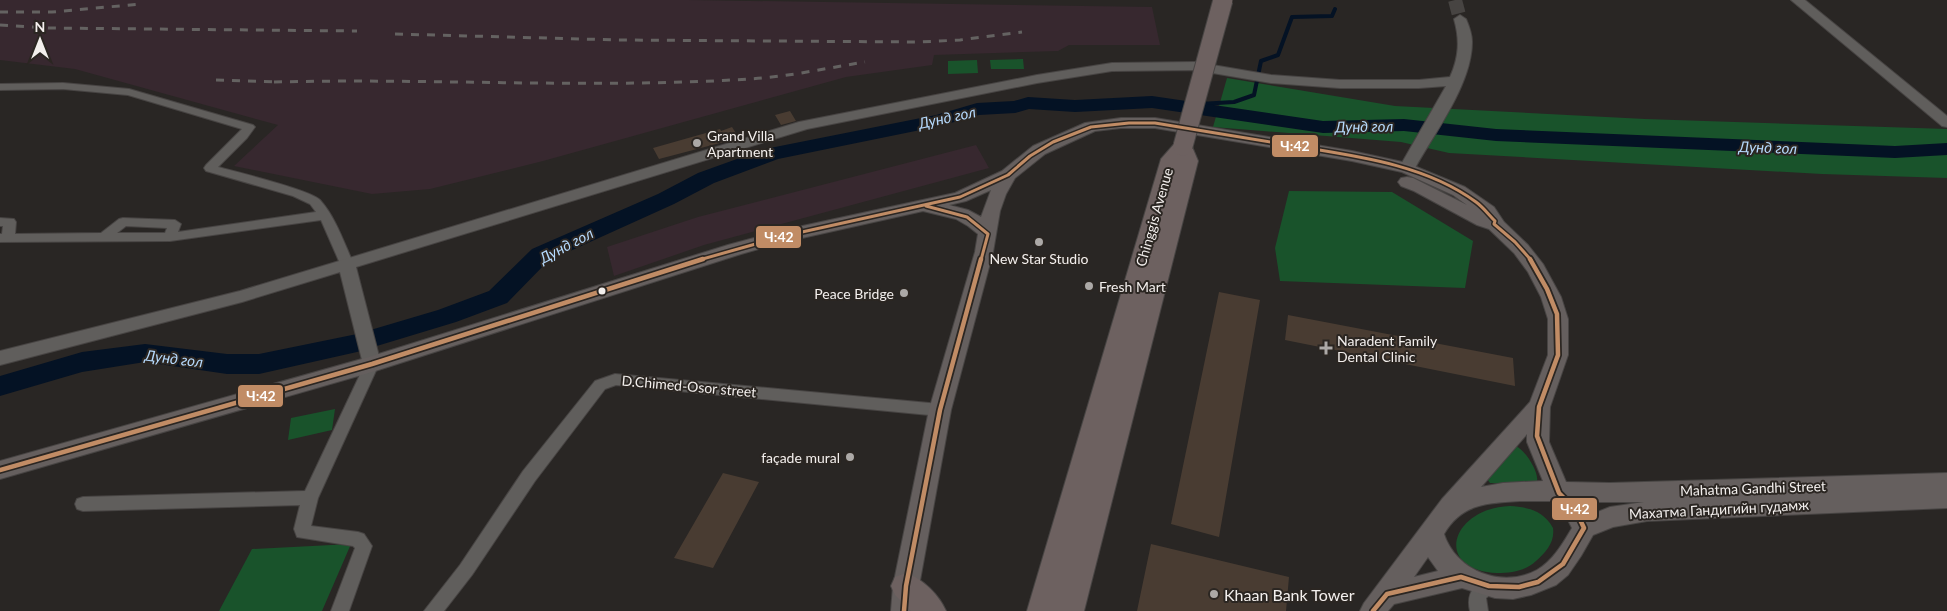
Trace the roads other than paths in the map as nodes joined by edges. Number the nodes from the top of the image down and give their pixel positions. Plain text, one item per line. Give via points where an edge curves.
1 (1224, 0) edge
2 (1797, 0) edge
3 (1460, 19) tunnel mouth
4 (1454, 81) junction
5 (0, 86) edge
6 (1947, 123) edge
7 (1070, 136) junction
8 (1183, 146) junction
9 (1406, 168) junction
10 (1008, 175) junction
11 (926, 206) junction
12 (325, 215) junction
13 (0, 222) edge
14 (1494, 224) junction
15 (988, 234) junction
16 (4, 238) edge
17 (347, 265) junction
18 (0, 358) edge
19 (372, 364) junction
20 (1539, 407) junction
21 (940, 410) junction
22 (0, 470) edge
23 (1947, 482) edge
24 (1559, 493) junction
25 (310, 498) junction
26 (1947, 498) edge
27 (83, 504) dead end
28 (1449, 508) junction
29 (1584, 528) junction
30 (1432, 533) junction
31 (1461, 576) junction
32 (1489, 586) junction
33 (905, 598) edge
34 (1380, 602) edge
35 (340, 611) edge
36 (433, 611) edge
37 (931, 611) edge
38 (1042, 611) edge
39 (1069, 611) edge
40 (1479, 611) edge

1 - 8 highway, bridge
2 - 6 street
3 - 4 street via 1466,41 1462,64
4 - 9 street
4 - 17 street via 1340,84 1271,79 1194,66 1112,67 1037,79 804,125
5 - 12 street via 103,88 240,123 248,127 243,136 210,168 314,200
7 - 9 main road via 1101,125 1155,123
7 - 10 main road via 1039,150
7 - 14 main road via 1159,136 1379,173 1420,186
8 - 38 highway, Chinggis Avenue via 1172,159
8 - 39 highway, Chinggis Avenue via 1188,161
9 - 14 main road via 1444,183 1478,203 1494,217
10 - 11 main road via 960,197
10 - 15 main road via 991,211
11 - 15 main road via 964,214
11 - 19 main road via 735,249
12 - 16 street via 170,237
12 - 17 street
13 - 16 street via 10,222
14 - 20 main road via 1532,262 1557,314 1558,356
15 - 21 main road
17 - 18 street via 236,298
17 - 19 street
19 - 22 main road
19 - 25 street
20 - 24 main road via 1538,442
20 - 28 main road
21 - 33 main road
21 - 36 street, D.Chimed-Osor street via 616,379 600,385 529,476 466,570
23 - 24 main road, Mahatma Gandhi Street
24 - 28 main road via 1542,490 1497,493 1478,496
24 - 29 main road via 1575,509
25 - 27 street
25 - 35 street via 303,532 358,540 364,546
26 - 29 main road, Махатма Гандигийн гудамж via 1647,511 1610,517
28 - 30 main road
29 - 32 main road via 1563,564 1546,577 1519,587
30 - 31 main road via 1441,558
30 - 34 main road
31 - 32 main road
31 - 34 main road
32 - 40 street via 1477,596
33 - 37 highway

